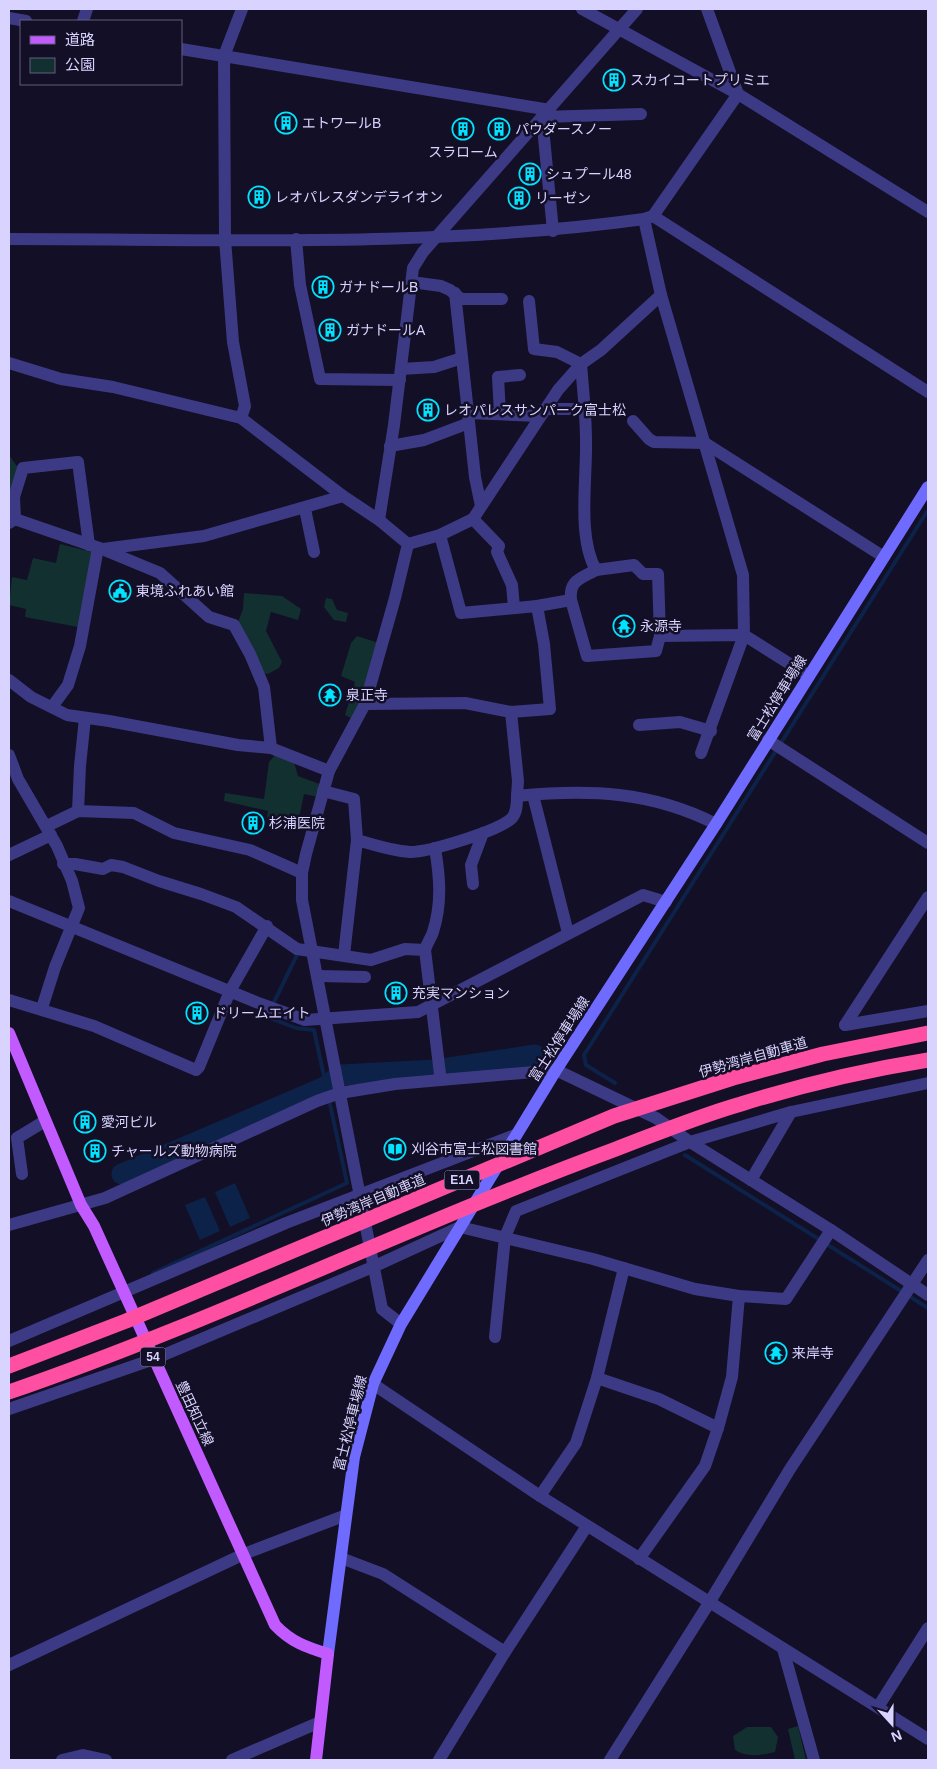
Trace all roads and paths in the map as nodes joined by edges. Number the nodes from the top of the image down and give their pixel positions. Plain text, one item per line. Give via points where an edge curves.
1 (242, 9) edge
2 (582, 9) edge
3 (637, 9) edge
4 (707, 9) edge
5 (619, 30) junction
6 (182, 49) edge
7 (224, 56) junction
8 (738, 94) junction
9 (546, 113) junction
10 (641, 114) dead end
11 (928, 212) edge
12 (649, 218) junction
13 (553, 231) junction
14 (437, 237) junction
15 (9, 238) edge
16 (225, 239) junction
17 (296, 239) junction
18 (411, 282) junction
19 (455, 293) junction
20 (661, 295) junction
21 (502, 299) dead end
22 (529, 301) dead end
23 (462, 358) junction
24 (9, 363) edge
25 (581, 364) junction
26 (400, 374) junction
27 (520, 375) dead end
28 (928, 392) edge
29 (584, 409) junction
30 (542, 413) junction
31 (500, 414) junction
32 (241, 418) junction
33 (469, 418) junction
34 (633, 420) dead end
35 (705, 443) junction
36 (390, 446) junction
37 (928, 486) edge
38 (344, 496) junction
39 (481, 506) junction
40 (306, 509) junction
41 (473, 519) junction
42 (11, 520) edge
43 (379, 520) junction
44 (440, 535) junction
45 (408, 544) junction
46 (96, 547) junction
47 (314, 552) dead end
48 (884, 556) junction
49 (596, 570) junction
50 (571, 600) junction
51 (537, 606) junction
52 (514, 607) junction
53 (744, 635) junction
54 (660, 636) junction
55 (809, 676) junction
56 (9, 680) edge
57 (365, 704) junction
58 (52, 707) junction
59 (511, 712) junction
60 (85, 718) junction
61 (639, 724) dead end
62 (711, 731) junction
63 (774, 744) junction
64 (271, 748) junction
65 (701, 752) dead end
66 (9, 755) edge
67 (328, 771) junction
68 (323, 791) junction
69 (533, 794) junction
70 (517, 796) junction
71 (78, 811) junction
72 (716, 824) junction
73 (49, 831) junction
74 (483, 833) junction
75 (357, 840) junction
76 (928, 843) edge
77 (435, 848) junction
78 (9, 855) edge
79 (63, 864) junction
80 (302, 872) junction
81 (473, 884) dead end
82 (928, 898) edge
83 (9, 901) edge
84 (666, 902) junction
85 (73, 926) junction
86 (267, 926) junction
87 (568, 933) junction
88 (425, 950) junction
89 (314, 953) junction
90 (344, 955) junction
91 (318, 976) junction
92 (365, 977) dead end
93 (230, 991) junction
94 (9, 1000) edge
95 (430, 1006) junction
96 (42, 1008) junction
97 (928, 1011) edge
98 (326, 1019) junction
99 (9, 1033) edge
100 (928, 1033) edge
101 (928, 1060) edge
102 (556, 1070) junction
103 (439, 1077) junction
104 (928, 1083) edge
105 (339, 1087) junction
106 (791, 1112) junction
107 (45, 1121) junction
108 (516, 1135) junction
109 (690, 1142) junction
110 (22, 1174) dead end
111 (751, 1180) junction
112 (361, 1196) junction
113 (81, 1205) junction
114 (9, 1225) edge
115 (460, 1227) junction
116 (829, 1232) junction
117 (505, 1237) junction
118 (928, 1260) edge
119 (375, 1266) junction
120 (624, 1268) junction
121 (911, 1286) junction
122 (122, 1292) junction
123 (928, 1295) edge
124 (739, 1296) junction
125 (126, 1321) junction
126 (401, 1324) junction
127 (494, 1337) dead end
128 (9, 1341) edge
129 (9, 1358) edge
130 (154, 1359) junction
131 (9, 1366) edge
132 (598, 1378) junction
133 (373, 1384) junction
134 (9, 1392) edge
135 (9, 1409) edge
136 (718, 1428) junction
137 (540, 1496) junction
138 (346, 1515) junction
139 (587, 1526) junction
140 (244, 1554) junction
141 (341, 1558) junction
142 (639, 1559) junction
143 (709, 1603) junction
144 (928, 1628) edge
145 (783, 1649) junction
146 (505, 1652) junction
147 (328, 1654) junction
148 (9, 1665) edge
149 (878, 1707) junction
150 (320, 1722) junction
151 (928, 1739) edge
152 (62, 1760) edge
153 (106, 1760) edge
154 (232, 1760) edge
155 (316, 1760) edge
156 (439, 1760) edge
157 (610, 1760) edge
158 (814, 1760) edge

1 - 7 street
2 - 5 street
3 - 5 street
4 - 8 street
5 - 8 street
5 - 9 street
6 - 7 street
7 - 9 street
7 - 16 street
8 - 11 street
8 - 12 street
9 - 10 street
9 - 13 street
9 - 14 street
12 - 13 street
12 - 20 street
12 - 28 street
13 - 14 street
14 - 17 street
14 - 18 street via 413,268
15 - 16 street
16 - 17 street
16 - 32 street via 233,342 245,406
17 - 26 street via 300,285 320,379
18 - 19 street via 441,286
18 - 26 street
19 - 21 street via 461,299
19 - 23 street
20 - 25 street
20 - 35 street
22 - 25 street via 534,350 557,352
23 - 26 street
23 - 33 street
24 - 32 street via 61,379 113,387
25 - 29 street
25 - 30 street
26 - 36 street
27 - 31 street via 498,377
29 - 30 street
29 - 49 street via 586,529 590,560
30 - 31 street
30 - 39 street
31 - 33 street
32 - 38 street
33 - 36 street via 424,440
33 - 39 street
34 - 35 street via 654,442
35 - 48 street
35 - 53 street via 743,575
36 - 43 street
37 - 48 main road, 富士松停車場線
38 - 40 street
38 - 43 street
39 - 41 street
40 - 46 street via 204,536
40 - 47 street
41 - 44 street
41 - 52 street via 499,546 497,552 512,584
42 - 46 street
42 - 46 street via 23,468 78,462
43 - 45 street
44 - 45 street
44 - 52 street via 461,613
45 - 57 street
46 - 58 street via 80,646 68,685
46 - 64 street via 160,573 209,617 234,625 264,687
48 - 55 main road, 富士松停車場線
49 - 50 street via 574,582 570,589
49 - 54 street via 634,564 643,574 658,574
50 - 51 street
50 - 54 street via 587,656 656,651
51 - 52 street
51 - 59 street via 550,709
53 - 54 street
53 - 55 street
53 - 62 street
55 - 63 main road, 富士松停車場線
56 - 58 street via 31,697
57 - 59 street via 466,703
57 - 67 street
58 - 60 street via 67,715
59 - 70 street
60 - 64 street
60 - 71 street
61 - 62 street via 680,722
62 - 65 street
63 - 72 main road, 富士松停車場線
63 - 76 street
64 - 67 street
66 - 73 street via 18,779
67 - 68 street
68 - 75 street via 354,799
68 - 80 street
69 - 70 street
69 - 72 street via 600,792 652,799 690,810
69 - 87 street
70 - 74 street via 516,813 511,819
71 - 73 street
71 - 80 street via 134,813 174,833 250,850
72 - 84 main road, 富士松停車場線
73 - 78 street
73 - 79 street
74 - 77 street
74 - 81 street via 471,865
75 - 77 street via 408,852
75 - 90 street
77 - 88 street via 440,903
79 - 85 street via 72,881 79,908
79 - 86 street via 123,867 236,907
80 - 89 street via 302,900
82 - 97 street via 845,1025
83 - 85 street
84 - 87 street via 643,895
84 - 102 main road, 富士松停車場線
85 - 93 street
85 - 96 street
86 - 89 street via 297,949
86 - 93 street
87 - 95 street
88 - 90 street via 406,949 372,960
88 - 95 street
89 - 90 street
89 - 91 street
91 - 92 street
91 - 98 street
93 - 96 street via 196,1070 94,1026
93 - 98 street via 305,1020
94 - 96 street
95 - 98 street via 418,1012
95 - 103 street
98 - 105 street
99 - 107 main road, 豊田知立線 / 54
100 - 125 highway, 伊勢湾岸自動車道 / E1A via 823,1054 732,1078 614,1116
101 - 134 highway, E1A via 829,1080 695,1120 548,1174 226,1310
102 - 103 street
102 - 108 main road, 富士松停車場線
102 - 109 street via 648,1114
103 - 105 street via 395,1084
104 - 106 street
105 - 112 street
105 - 113 street via 106,1198
106 - 109 street
106 - 111 street
107 - 110 street via 17,1138
107 - 113 main road, 豊田知立線 / 54
108 - 112 street
108 - 115 main road, 富士松停車場線
109 - 111 street
109 - 117 street via 516,1211
111 - 116 street
112 - 119 street
112 - 122 street via 286,1223
113 - 114 street
113 - 122 main road, 豊田知立線 / 54 via 94,1226
115 - 117 street
115 - 119 street
115 - 126 main road, 富士松停車場線
116 - 121 street
116 - 124 street via 786,1299
117 - 120 street
117 - 127 street
118 - 121 street
119 - 126 street via 382,1309
119 - 130 street
120 - 124 street via 695,1289
120 - 132 street
121 - 123 street
121 - 143 street via 790,1469
122 - 128 street
122 - 130 main road, 豊田知立線 / 54
124 - 136 street via 732,1377
125 - 129 highway
125 - 131 highway, 伊勢湾岸自動車道 / E1A
126 - 133 main road, 富士松停車場線
130 - 135 street
130 - 140 main road, 豊田知立線 / 54
132 - 136 street via 659,1398
132 - 137 street via 576,1443
133 - 137 street
133 - 138 main road, 富士松停車場線 via 354,1457
136 - 142 street via 704,1466
137 - 139 street
138 - 140 street
138 - 141 main road, 富士松停車場線
139 - 142 street
139 - 146 street
140 - 147 main road, 豊田知立線 / 54 via 275,1625 298,1645
140 - 148 street
141 - 146 street via 384,1574
141 - 147 main road, 富士松停車場線
142 - 143 street
143 - 145 street
143 - 157 street
144 - 149 street
145 - 149 street
145 - 158 street
146 - 156 street
147 - 150 main road
149 - 151 street
150 - 154 street
150 - 155 main road
152 - 153 street via 83,1755

